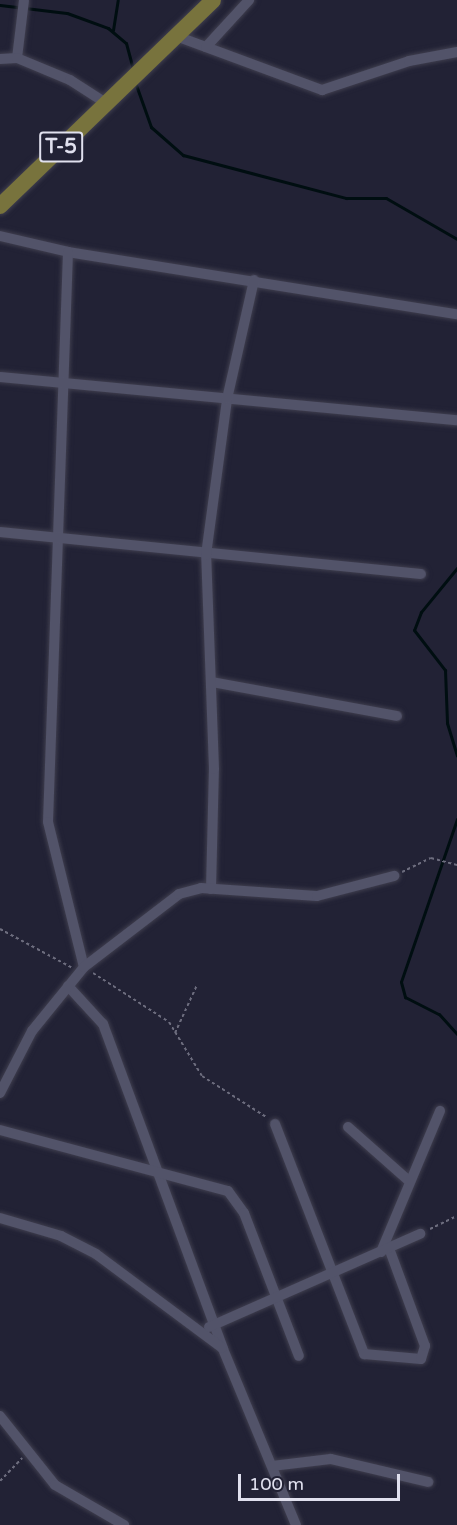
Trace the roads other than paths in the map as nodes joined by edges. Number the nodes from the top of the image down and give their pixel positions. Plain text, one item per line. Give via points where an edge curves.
1 (24, 0) edge
2 (213, 0) edge
3 (249, 0) edge
4 (176, 36) junction
5 (206, 47) junction
6 (457, 52) edge
7 (17, 58) junction
8 (0, 59) edge
9 (106, 104) junction
10 (0, 206) edge
11 (0, 236) edge
12 (68, 252) junction
13 (254, 280) junction
14 (457, 314) edge
15 (0, 376) edge
16 (64, 383) junction
17 (227, 399) junction
18 (457, 420) edge
19 (0, 532) edge
20 (59, 538) junction
21 (206, 555) junction
22 (421, 574) dead end
23 (212, 682) junction
24 (397, 716) dead end
25 (394, 876) road end
26 (211, 889) junction
27 (84, 967) junction
28 (68, 986) junction
29 (0, 1093) edge
30 (440, 1112) dead end
31 (275, 1124) road end
32 (348, 1127) dead end
33 (0, 1130) edge
34 (157, 1170) junction
35 (408, 1180) junction
36 (0, 1218) edge
37 (420, 1234) road end
38 (385, 1250) junction
39 (336, 1271) junction
40 (278, 1297) junction
41 (214, 1325) junction
42 (200, 1332) junction
43 (223, 1349) junction
44 (299, 1356) dead end
45 (0, 1416) edge
46 (273, 1466) junction
47 (428, 1482) dead end
48 (124, 1525) edge
49 (296, 1525) edge

1 - 7 street
2 - 4 main road, T-5
3 - 5 street
4 - 5 street
4 - 9 main road, T-5
5 - 6 street via 322,90 409,61
7 - 8 street
7 - 9 street via 70,80
9 - 10 main road, T-5
11 - 12 street
12 - 13 street
12 - 16 street
13 - 14 street
13 - 17 street
15 - 16 street
16 - 17 street
16 - 20 street
17 - 18 street
17 - 21 street
19 - 20 street
20 - 21 street
20 - 27 street via 48,822
21 - 22 street
21 - 23 street
23 - 24 street
23 - 26 street
25 - 26 street via 317,896
26 - 27 street via 179,894
27 - 28 street
28 - 29 street via 32,1031
28 - 34 street via 103,1024
30 - 35 street
31 - 39 street
32 - 35 street
33 - 34 street
34 - 40 street via 202,1180 236,1199
34 - 41 street
35 - 38 street
36 - 42 street via 79,1244
37 - 38 street
38 - 39 street
38 - 39 street via 425,1346 421,1359 364,1354
39 - 40 street
40 - 41 street
40 - 44 street
41 - 42 street
41 - 43 street
42 - 43 street
43 - 46 street
45 - 48 street via 26,1454 55,1485
46 - 47 street via 331,1459
46 - 49 street

